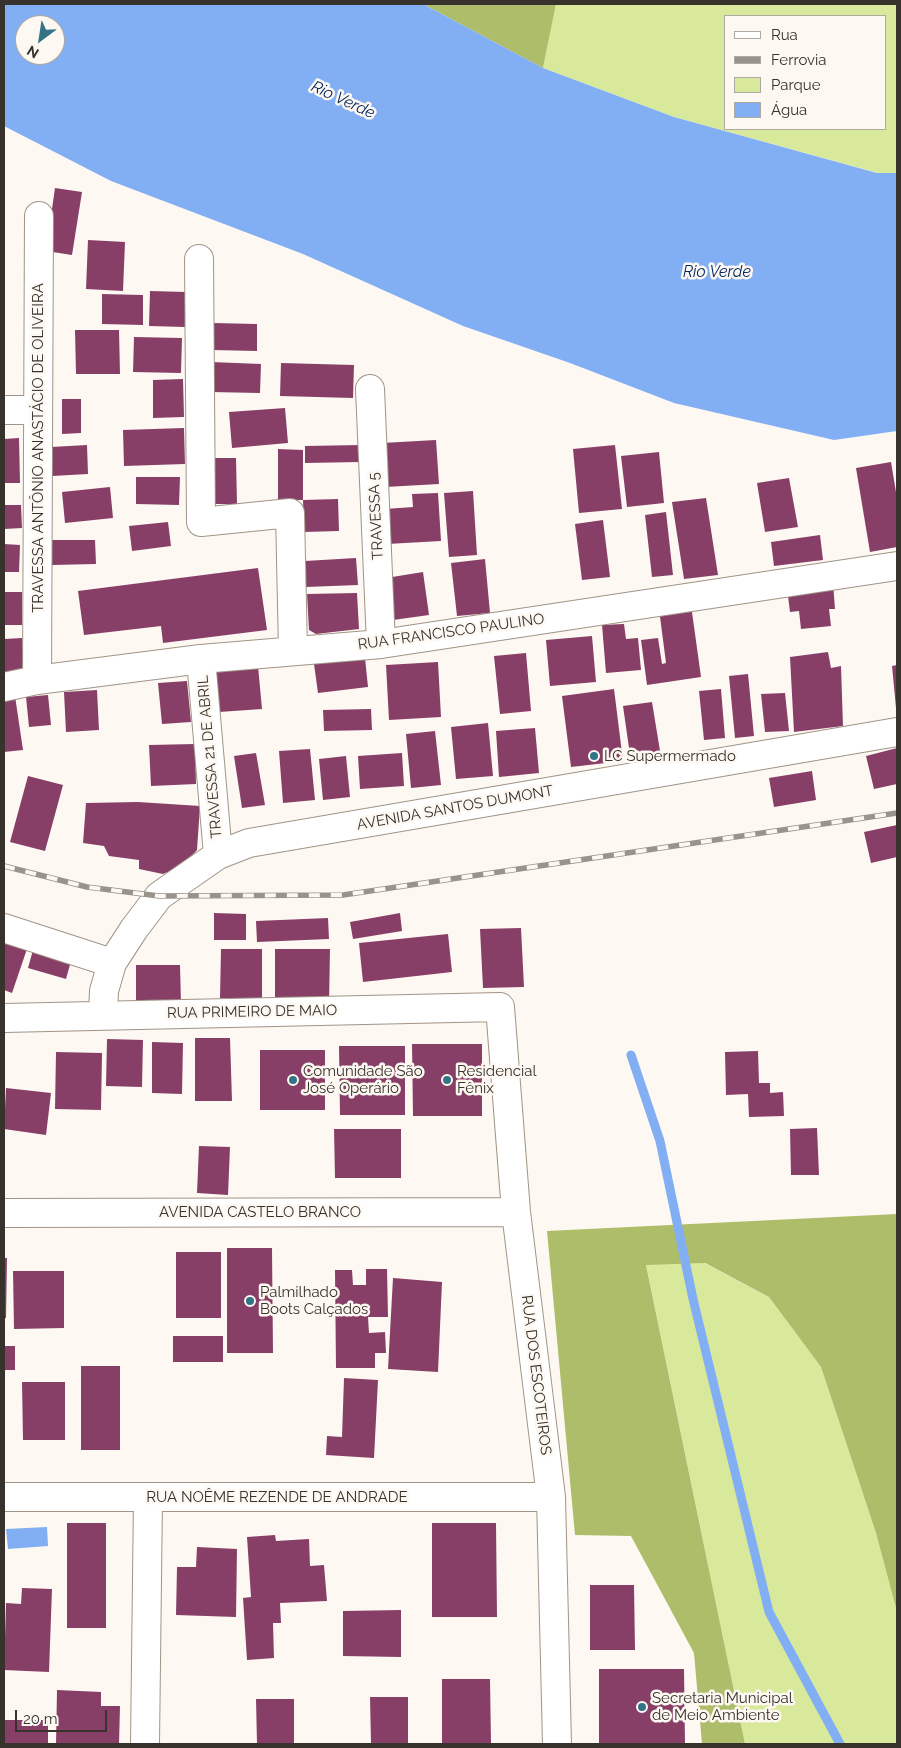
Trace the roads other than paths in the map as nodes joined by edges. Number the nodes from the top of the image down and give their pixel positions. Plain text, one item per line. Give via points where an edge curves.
1 (39, 216) dead end
2 (199, 259) dead end
3 (370, 389) dead end
4 (4, 410) edge
5 (38, 410) junction
6 (897, 566) edge
7 (381, 644) junction
8 (293, 652) junction
9 (201, 659) junction
10 (37, 680) junction
11 (4, 687) edge
12 (897, 732) edge
13 (218, 855) junction
14 (4, 928) edge
15 (112, 963) junction
16 (500, 1007) joint
17 (103, 1015) junction
18 (4, 1018) edge
19 (4, 1212) edge
20 (516, 1212) junction
21 (4, 1497) edge
22 (148, 1497) junction
23 (551, 1497) junction
24 (145, 1744) edge
25 (558, 1744) edge

1 - 5 street, TRAVESSA ANTÔNIO ANASTÁCIO DE OLIVEIRA
2 - 8 street via 201,522 290,514
3 - 7 street, TRAVESSA 5
4 - 5 street
5 - 10 street, TRAVESSA ANTÔNIO ANASTÁCIO DE OLIVEIRA
6 - 7 street, RUA FRANCISCO PAULINO
7 - 8 street, RUA FRANCISCO PAULINO
8 - 9 street, RUA FRANCISCO PAULINO
9 - 10 street, RUA FRANCISCO PAULINO
9 - 13 street, TRAVESSA 21 DE ABRIL
10 - 11 street, RUA FRANCISCO PAULINO
12 - 13 street, AVENIDA SANTOS DUMONT via 249,843
13 - 15 street, AVENIDA SANTOS DUMONT via 160,896
14 - 15 street
15 - 17 street, AVENIDA SANTOS DUMONT via 104,992
16 - 17 street, RUA PRIMEIRO DE MAIO
16 - 20 street, RUA DOS ESCOTEIROS
17 - 18 street, RUA PRIMEIRO DE MAIO
19 - 20 street, AVENIDA CASTELO BRANCO
20 - 23 street, RUA DOS ESCOTEIROS
21 - 22 street, RUA NOÊME REZENDE DE ANDRADE
22 - 23 street, RUA NOÊME REZENDE DE ANDRADE
22 - 24 street
23 - 25 street, RUA DOS ESCOTEIROS

